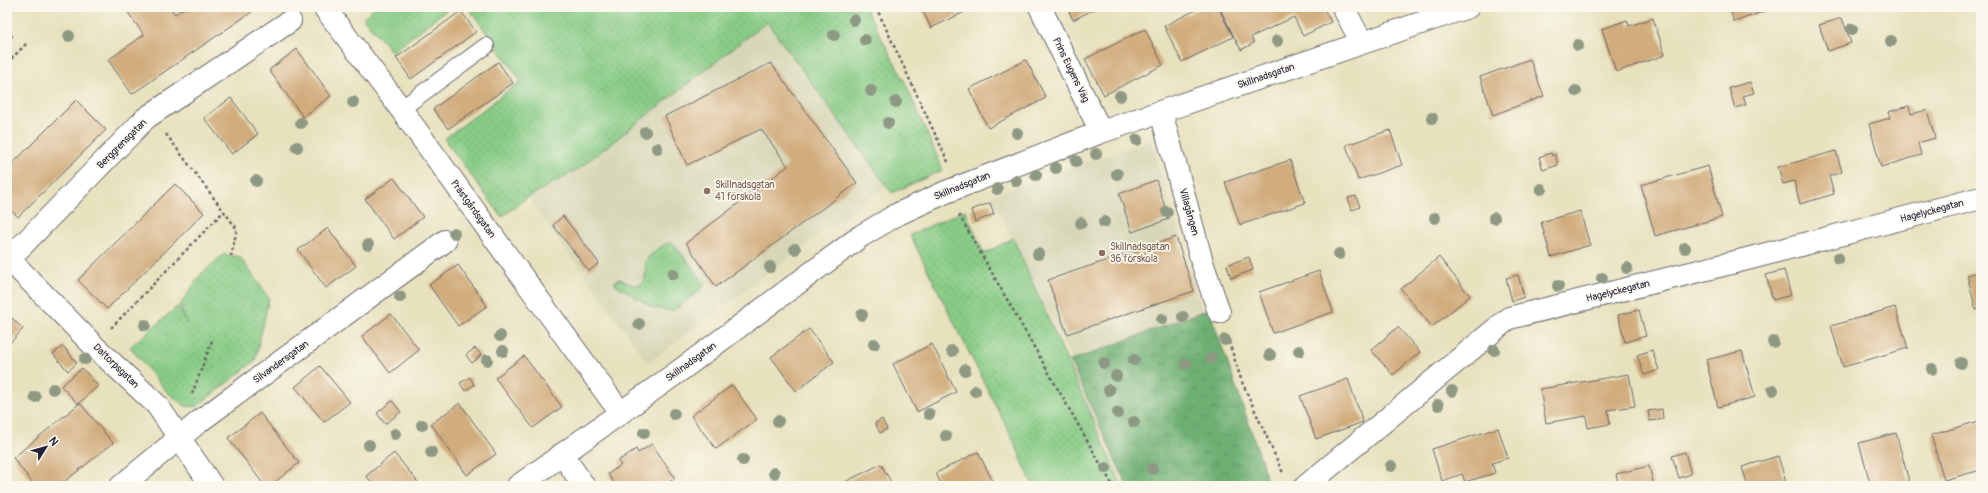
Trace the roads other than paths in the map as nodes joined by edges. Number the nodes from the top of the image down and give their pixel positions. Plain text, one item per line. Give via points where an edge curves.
1 (324, 7) edge
2 (1040, 7) edge
3 (1343, 7) edge
4 (1468, 7) edge
5 (290, 21) dead end
6 (1362, 43) junction
7 (486, 46) dead end
8 (401, 109) junction
9 (1161, 112) junction
10 (1101, 132) junction
11 (1981, 198) edge
12 (445, 241) dead end
13 (8, 258) edge
14 (1219, 312) road end
15 (620, 412) junction
16 (180, 437) junction
17 (562, 454) junction
18 (121, 486) edge
19 (212, 486) edge
20 (518, 486) edge
21 (584, 486) edge
22 (1306, 486) edge

1 - 8 street, Prästgårdsgatan
2 - 10 street, Prins Eugens Väg
3 - 6 street
4 - 6 street, Skillnadsgatan
5 - 13 street, Berggrensgatan via 152,114
6 - 9 street, Skillnadsgatan
7 - 8 lane
8 - 15 street, Prästgårdsgatan
9 - 10 street, Skillnadsgatan
9 - 14 street, Villagången via 1202,262
10 - 15 street, Skillnadsgatan via 952,189 898,214 861,236
11 - 22 street, Hagelyckegatan via 1509,318
12 - 16 street, Silvandersgatan
13 - 16 street, Daltorpsgatan via 94,346 157,405
15 - 17 street, Skillnadsgatan
16 - 18 street, Silvandersgatan
16 - 19 street, Daltorpsgatan
17 - 20 street, Skillnadsgatan
17 - 21 street

